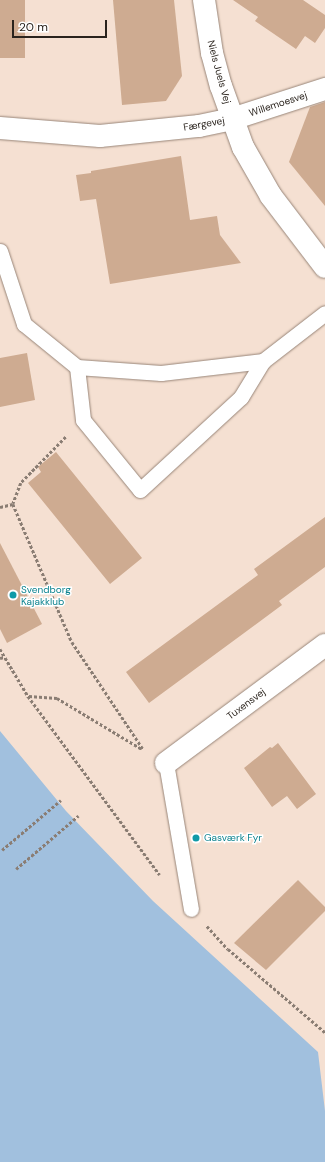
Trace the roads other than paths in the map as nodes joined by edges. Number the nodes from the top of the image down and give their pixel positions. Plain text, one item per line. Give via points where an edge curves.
1 (204, 0) edge
2 (325, 89) edge
3 (232, 119) junction
4 (0, 128) edge
5 (0, 251) edge
6 (325, 267) edge
7 (325, 312) edge
8 (263, 361) junction
9 (77, 367) junction
10 (325, 645) edge
11 (166, 763) joint
12 (191, 909) dead end

1 - 3 street, Niels Juels Vej via 212,53
2 - 3 street, Willemoesvej
3 - 4 street, Færgevej via 199,126 100,136
3 - 6 street, Færgevej via 255,172
5 - 9 lane via 24,324
7 - 8 lane
8 - 9 lane via 161,373
8 - 9 lane via 241,397 140,490 84,420
10 - 11 street, Tuxensvej
11 - 12 lane

